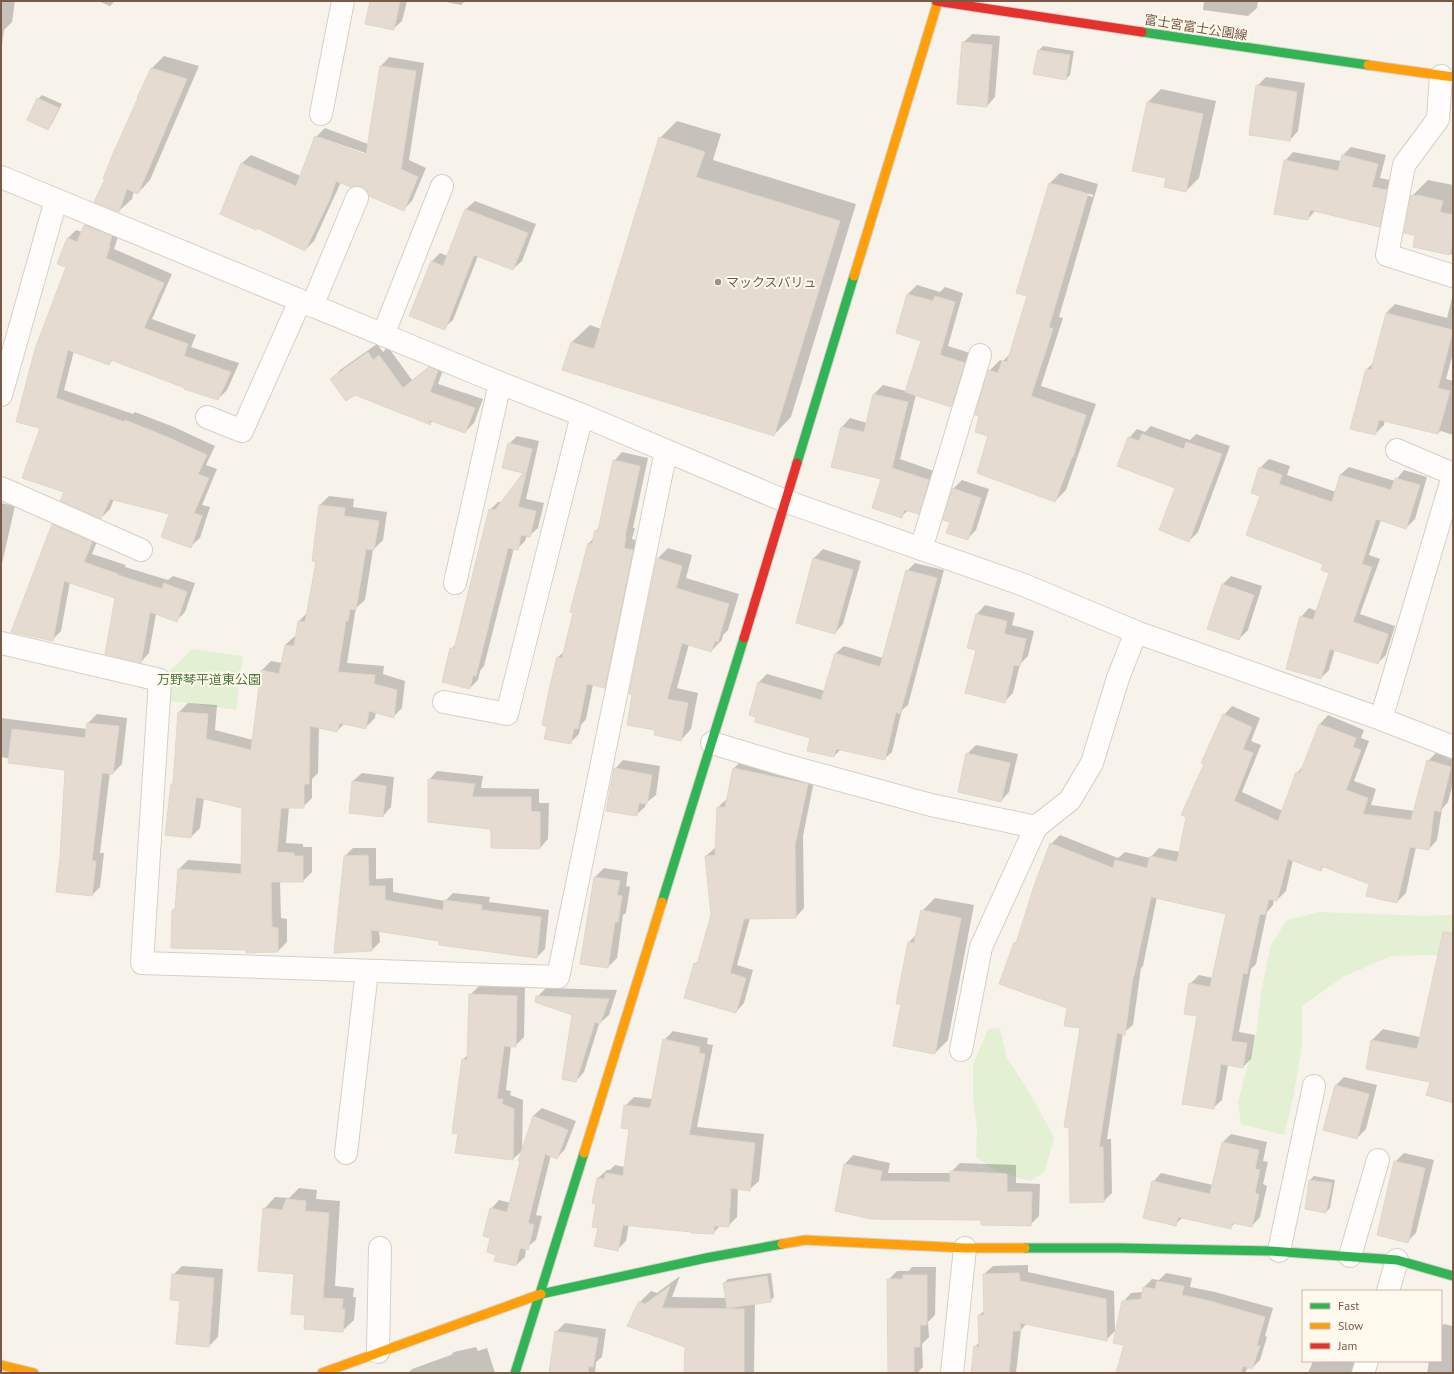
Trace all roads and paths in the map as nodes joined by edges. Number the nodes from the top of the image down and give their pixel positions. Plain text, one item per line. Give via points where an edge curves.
1 (343, 1) edge
2 (937, 1) edge
3 (1447, 76) edge
4 (321, 114) dead end
5 (1, 177) edge
6 (442, 186) dead end
7 (357, 198) dead end
8 (56, 200) junction
9 (1453, 276) edge
10 (306, 304) junction
11 (383, 335) junction
12 (980, 355) dead end
13 (500, 384) junction
14 (1, 395) edge
15 (582, 415) junction
16 (207, 417) dead end
17 (1397, 450) dead end
18 (666, 451) junction
19 (1453, 475) edge
20 (1, 488) edge
21 (785, 501) junction
22 (922, 549) junction
23 (141, 550) dead end
24 (455, 583) dead end
25 (1136, 632) junction
26 (1, 644) edge
27 (444, 702) dead end
28 (1381, 720) junction
29 (712, 743) junction
30 (1453, 747) edge
31 (1036, 827) junction
32 (367, 971) junction
33 (961, 1050) dead end
34 (1314, 1086) dead end
35 (346, 1153) dead end
36 (1378, 1160) dead end
37 (380, 1248) dead end
38 (965, 1248) junction
39 (1279, 1251) junction
40 (1350, 1256) junction
41 (1397, 1260) junction
42 (1453, 1276) edge
43 (1388, 1290) edge
44 (538, 1295) junction
45 (378, 1352) junction
46 (1367, 1362) edge
47 (1, 1365) edge
48 (34, 1373) edge
49 (322, 1373) edge
50 (515, 1373) edge
51 (952, 1373) edge
52 (1363, 1373) edge

1 - 4 street
2 - 3 street, 富士宮富士公園線
2 - 21 street
3 - 9 street via 1438,119 1404,165 1387,255
5 - 8 street
6 - 11 street
7 - 10 street
8 - 10 street
8 - 14 street
10 - 11 street
10 - 16 street via 242,431
11 - 13 street
12 - 22 street
13 - 15 street
13 - 24 street
15 - 18 street
15 - 27 street via 507,714
17 - 19 street
18 - 21 street
18 - 32 street via 558,978
19 - 28 street
20 - 23 street
21 - 22 street
21 - 29 street
22 - 25 street via 1024,585
25 - 28 street
25 - 31 street via 1118,678 1092,763 1070,800
26 - 32 street via 160,680 142,963
28 - 30 street
29 - 31 street via 931,805
29 - 44 street
31 - 33 street via 981,947
32 - 35 street
34 - 39 street
36 - 40 street
37 - 45 street
38 - 39 street
38 - 44 street via 805,1240 706,1258
38 - 51 street
39 - 40 street
40 - 41 street
41 - 42 street
41 - 43 street
44 - 45 street
44 - 50 street
45 - 49 street
46 - 52 street
47 - 48 street

